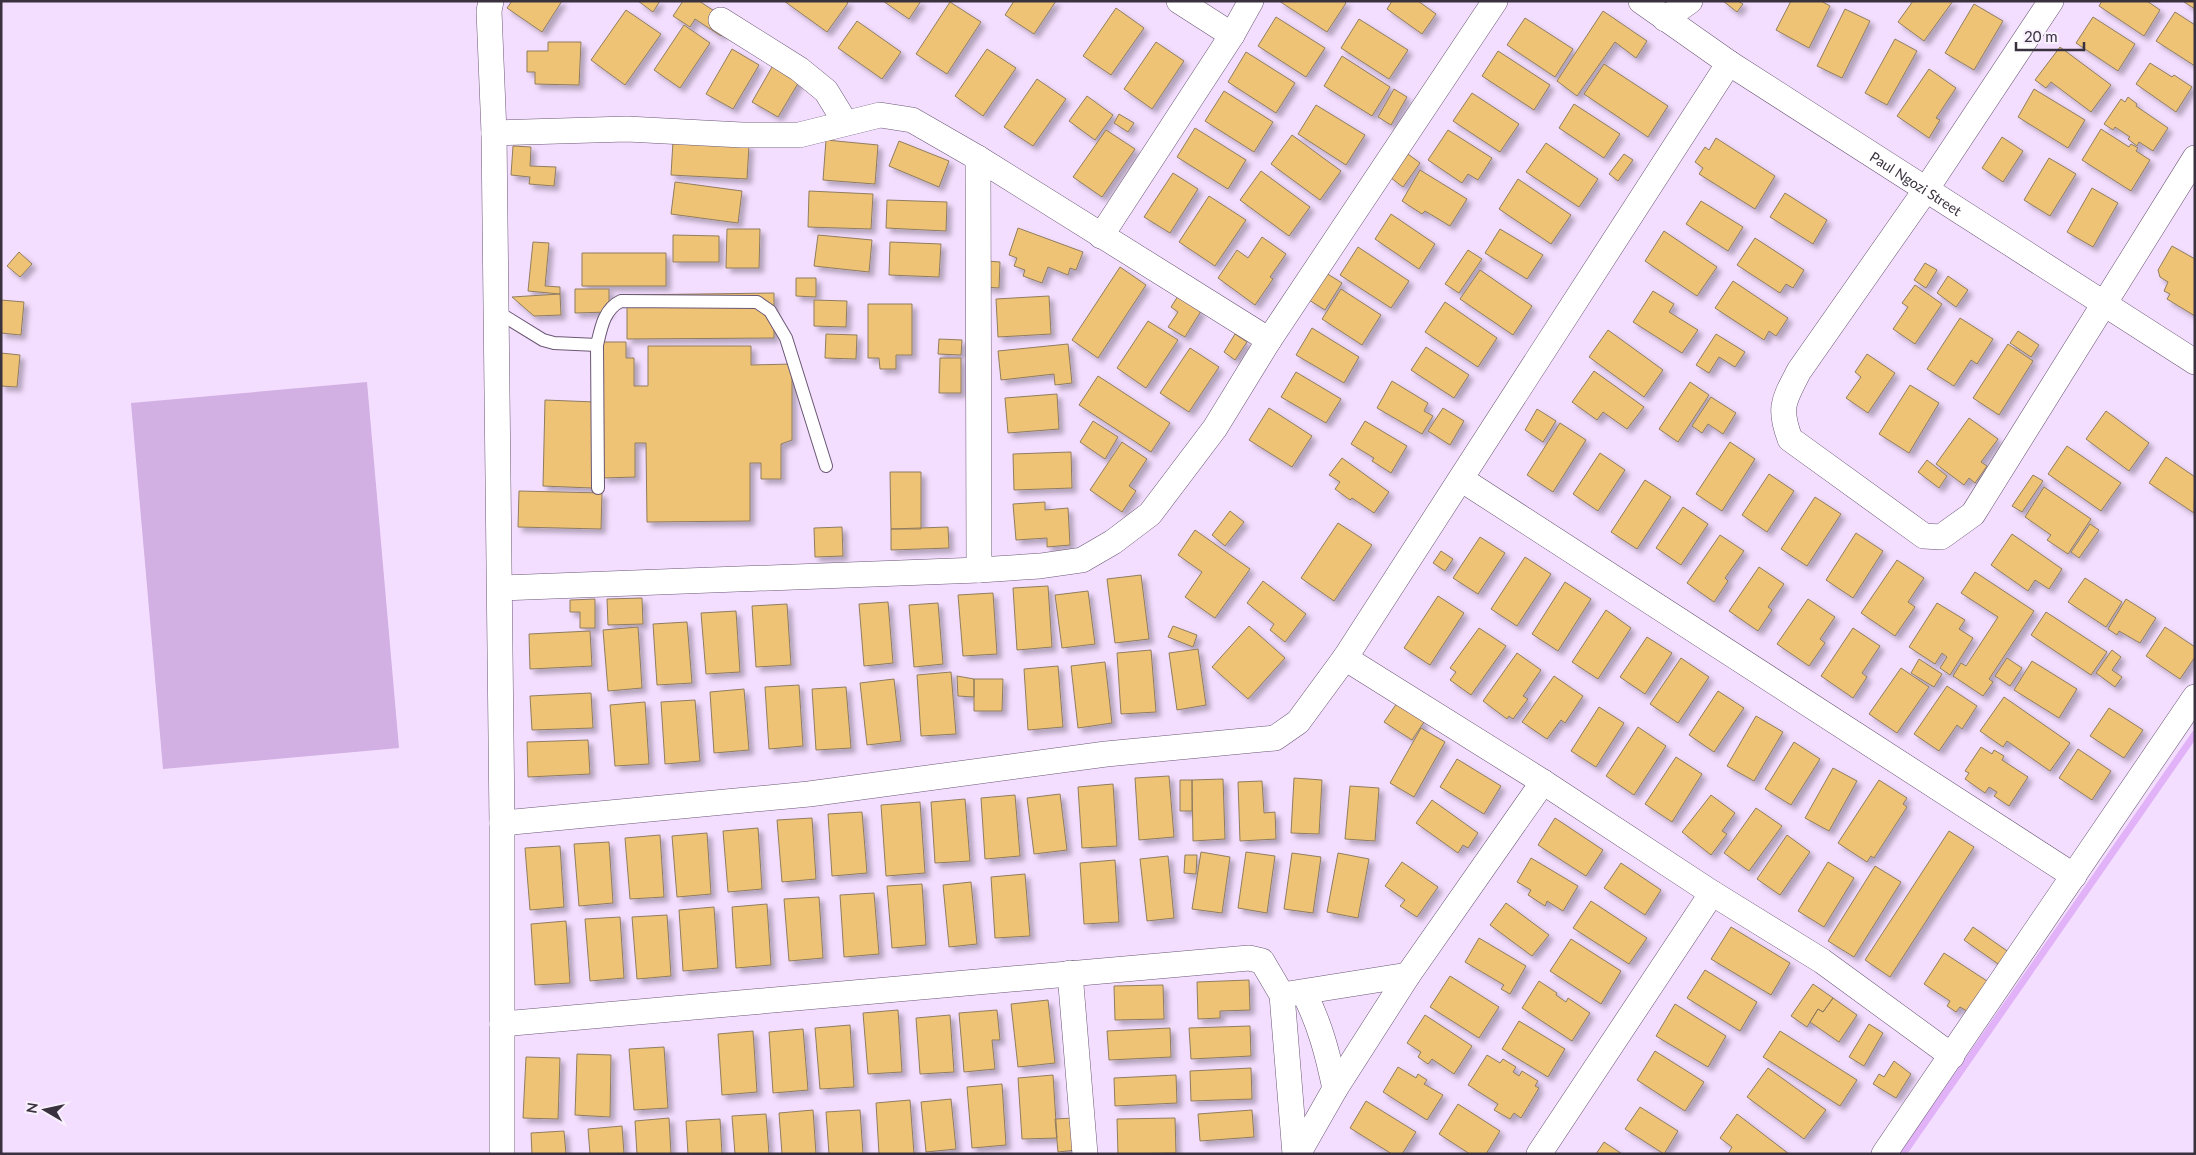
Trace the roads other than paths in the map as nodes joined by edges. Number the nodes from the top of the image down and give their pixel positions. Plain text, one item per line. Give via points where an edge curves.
1 (491, 1) edge
2 (1178, 1) edge
3 (1251, 1) edge
4 (1495, 1) edge
5 (1641, 1) edge
6 (1690, 1) edge
7 (2042, 5) edge
8 (1665, 19) junction
9 (721, 20) dead end
10 (1232, 35) junction
11 (1729, 64) junction
12 (845, 122) junction
13 (494, 133) junction
14 (978, 158) junction
15 (2195, 158) edge
16 (1925, 191) junction
17 (1101, 236) junction
18 (2105, 303) junction
19 (496, 311) junction
20 (1268, 340) junction
21 (597, 345) junction
22 (2195, 362) edge
23 (826, 466) dead end
24 (1461, 479) junction
25 (598, 488) dead end
26 (979, 570) junction
27 (500, 588) junction
28 (1345, 658) junction
29 (2195, 697) edge
30 (1543, 782) junction
31 (502, 823) junction
32 (2074, 876) junction
33 (1712, 893) junction
34 (1070, 973) junction
35 (1408, 975) junction
36 (1293, 994) junction
37 (502, 1024) junction
38 (1952, 1056) junction
39 (1335, 1089) junction
40 (502, 1154) edge
41 (1085, 1154) edge
42 (1297, 1154) edge
43 (1538, 1154) edge
44 (1884, 1154) edge

1 - 13 street
2 - 10 street
3 - 10 street
4 - 20 street
5 - 8 street, Paul Ngozi Street
6 - 8 street
7 - 16 street
8 - 11 street, Paul Ngozi Street
9 - 12 street via 826,91
10 - 17 street
11 - 16 street, Paul Ngozi Street
11 - 24 street
12 - 13 street via 800,135 627,129
12 - 14 street via 880,114 912,120
13 - 19 street
14 - 17 street
14 - 26 street
15 - 18 street
16 - 18 street, Paul Ngozi Street
16 - 18 street via 1799,371 1786,397 1783,418 1790,439 1924,536 1942,537 1973,514
17 - 20 street
18 - 22 street, Paul Ngozi Street
19 - 21 lane via 543,340
19 - 27 street
20 - 26 street via 1215,428 1150,514 1082,560
21 - 23 lane via 602,323 613,304 621,301 758,302 770,311 786,338
21 - 25 lane
24 - 28 street
24 - 32 street
26 - 27 street
27 - 31 street
28 - 30 street
28 - 31 street via 1298,722 1275,738 1106,754 809,794
29 - 32 street
30 - 33 street
30 - 35 street
31 - 37 street
32 - 38 street
33 - 38 street via 1822,961
33 - 43 street
34 - 36 street via 1249,958 1262,961
34 - 37 street
34 - 41 street
35 - 36 street
35 - 39 street
36 - 39 street via 1315,1014
36 - 42 street
37 - 40 street
38 - 44 street
39 - 42 street

